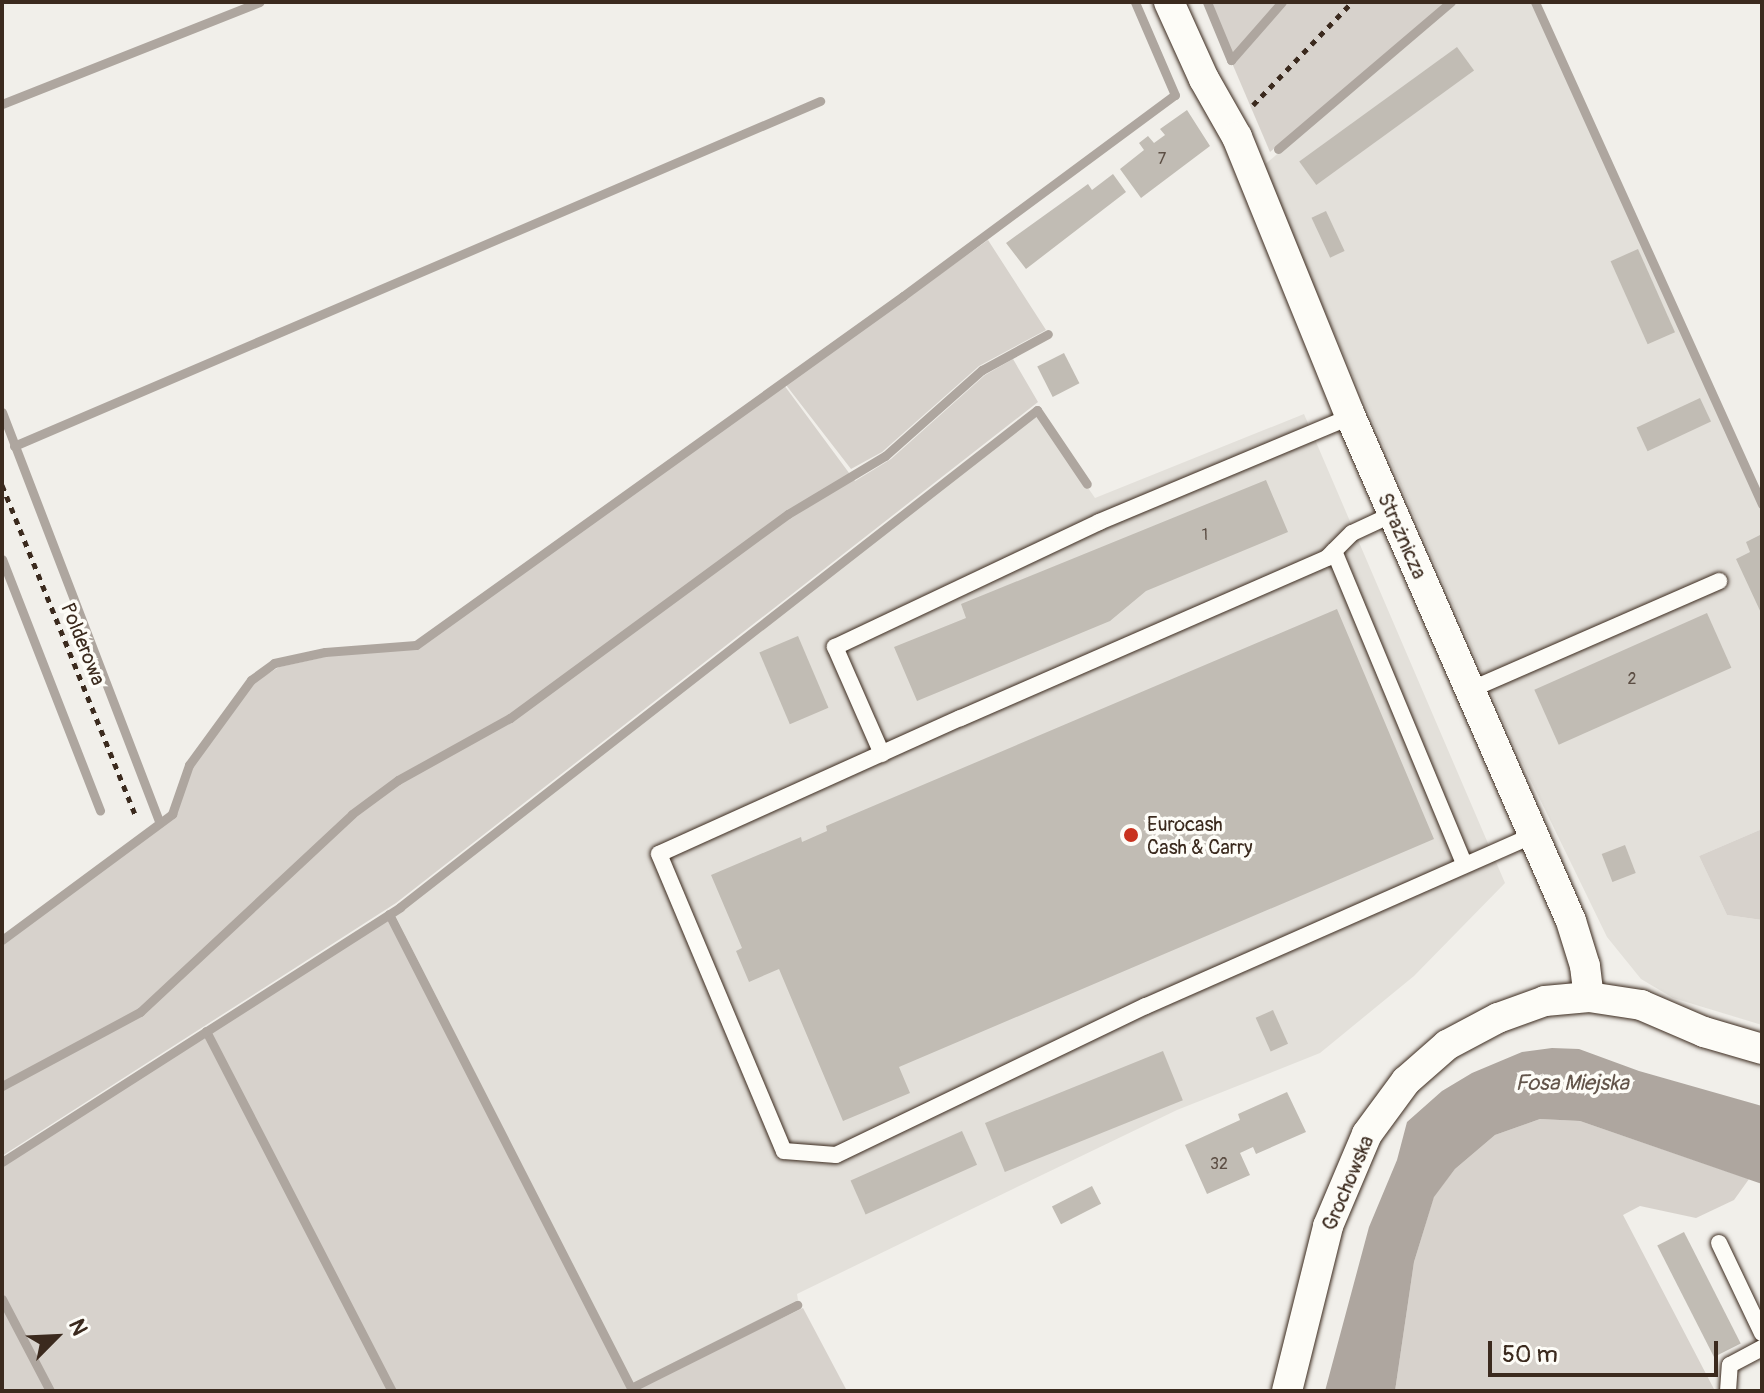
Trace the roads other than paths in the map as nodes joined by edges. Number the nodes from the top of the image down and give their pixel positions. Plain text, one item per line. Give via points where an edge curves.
1 (1169, 2) edge
2 (1350, 417) junction
3 (1393, 514) junction
4 (1334, 551) junction
5 (1719, 581) dead end
6 (1470, 690) junction
7 (882, 754) junction
8 (1534, 835) junction
9 (1464, 864) junction
10 (1589, 997) junction
11 (1762, 1049) edge
12 (1719, 1243) dead end
13 (1762, 1333) edge
14 (1762, 1348) edge
15 (1287, 1391) edge
16 (1728, 1391) edge

1 - 2 street, Strażnicza via 1232,127
2 - 3 street, Strażnicza
2 - 7 lane via 1099,522 835,647
3 - 4 lane via 1352,533
3 - 6 street, Strażnicza
4 - 7 lane
4 - 9 lane
5 - 6 lane
6 - 8 street, Strażnicza
7 - 9 lane via 659,854 784,1151 836,1155 1146,1006
8 - 9 lane
8 - 10 street, Strażnicza via 1571,921
10 - 11 street, Grochowska via 1641,1005
10 - 15 street, Grochowska via 1545,1001 1498,1018 1447,1045 1406,1081 1367,1134 1328,1226
12 - 13 lane
14 - 16 lane via 1730,1365

